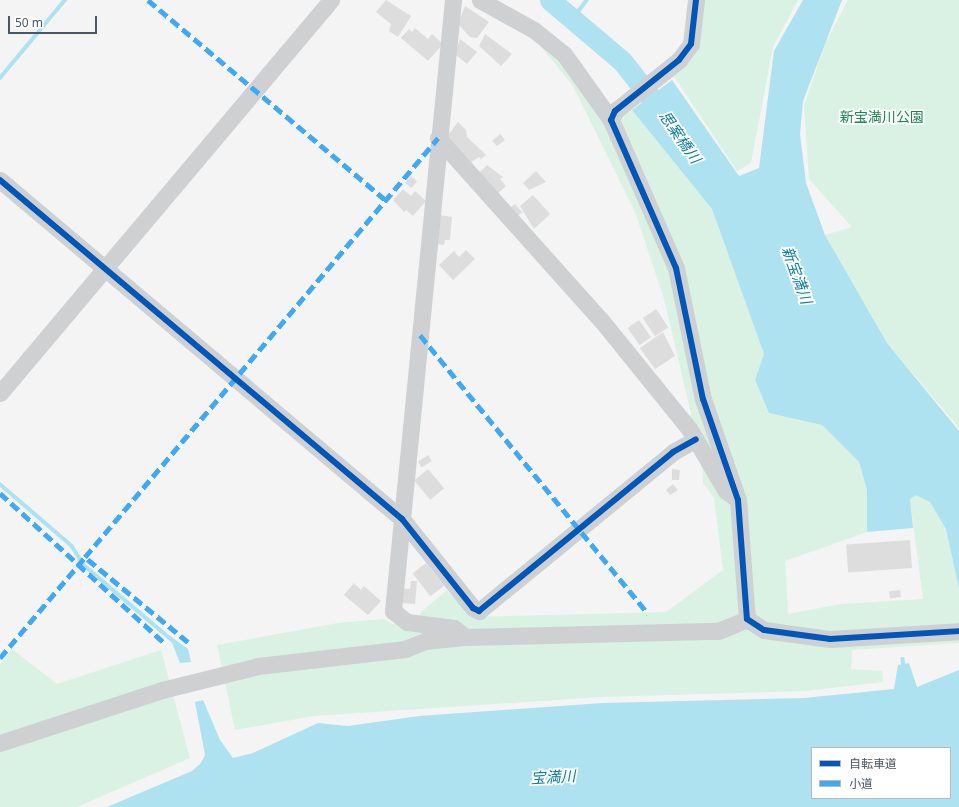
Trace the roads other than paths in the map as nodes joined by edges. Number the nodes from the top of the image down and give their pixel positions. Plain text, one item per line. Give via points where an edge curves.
1 (331, 0) edge
2 (452, 0) edge
3 (480, 0) edge
4 (696, 0) edge
5 (613, 116) junction
6 (438, 138) junction
7 (0, 180) edge
8 (104, 268) junction
9 (0, 393) edge
10 (696, 439) junction
11 (738, 500) junction
12 (402, 519) junction
13 (747, 619) junction
14 (959, 630) edge
15 (464, 637) junction
16 (0, 743) edge

1 - 8 street
2 - 6 street
3 - 5 street via 534,30 564,54
4 - 5 street via 690,44 678,60
5 - 11 street via 676,268 703,399
6 - 10 street via 601,320
6 - 12 street
7 - 8 street
8 - 9 street
8 - 12 street
10 - 11 street via 726,491
10 - 12 street via 673,452 483,611 473,608
11 - 13 street
12 - 15 street via 393,611 407,622 454,628
13 - 14 street via 764,630 830,640
13 - 15 street via 718,631
15 - 16 street via 424,641 405,649 258,666 162,690

